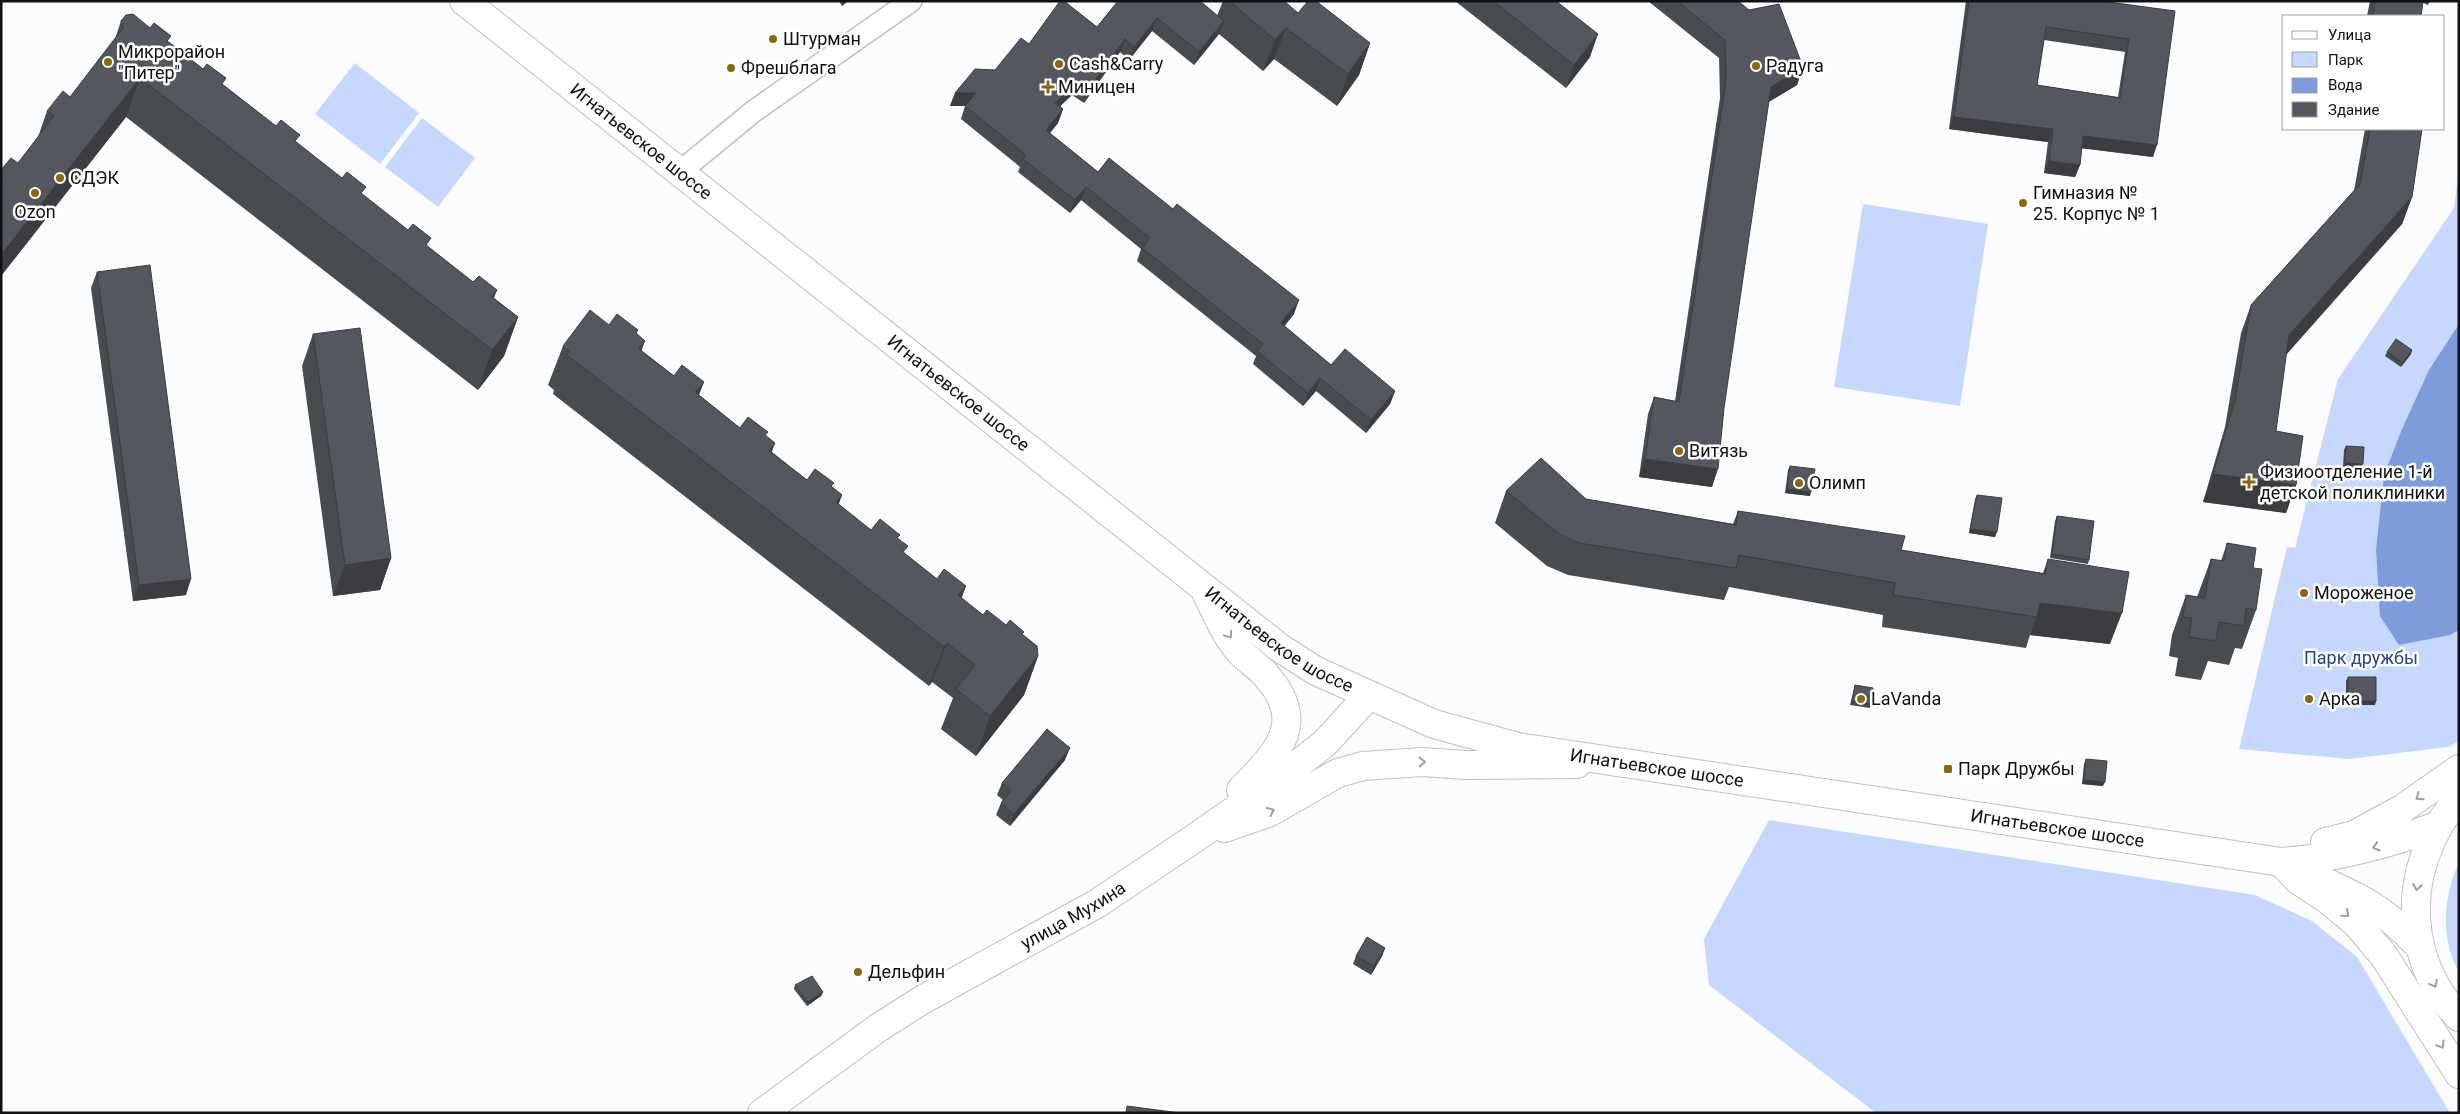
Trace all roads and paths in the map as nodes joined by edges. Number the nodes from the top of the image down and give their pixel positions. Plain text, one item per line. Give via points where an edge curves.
1 (464, 1) edge
2 (911, 1) edge
3 (681, 171) junction
4 (1206, 592) junction
5 (1368, 696) junction
6 (1632, 764) junction
7 (2459, 769) edge
8 (2459, 800) edge
9 (2438, 825) junction
10 (1192, 840) junction
11 (2281, 862) junction
12 (2419, 946) junction
13 (2459, 1017) edge
14 (2459, 1074) edge
15 (762, 1113) edge

1 - 3 main road, Игнатьевское шоссе
2 - 3 street via 754,111
3 - 4 main road, Игнатьевское шоссе
4 - 5 main road, Игнатьевское шоссе via 1316,672
4 -> 10 main road via 1239,651 1264,673 1280,694 1286,710 1286,730 1280,747 1266,766
5 - 6 main road, Игнатьевское шоссе via 1434,724 1518,747
5 - 10 main road, улица Мухина via 1325,743
10 -> 6 main road via 1270,812 1330,776 1364,766 1422,762 1466,765
6 - 11 main road, Игнатьевское шоссе
7 -> 11 main road via 2402,809 2354,835 2312,844
8 - 9 main road
9 -> 11 main road via 2366,850
9 -> 12 main road via 2421,863 2414,904
10 - 15 main road, улица Мухина via 1098,903 922,1000 878,1028
11 - 12 main road via 2362,898 2392,919
11 -> 14 main road via 2298,880 2327,898 2357,924 2384,956
12 -> 13 main road via 2436,989

